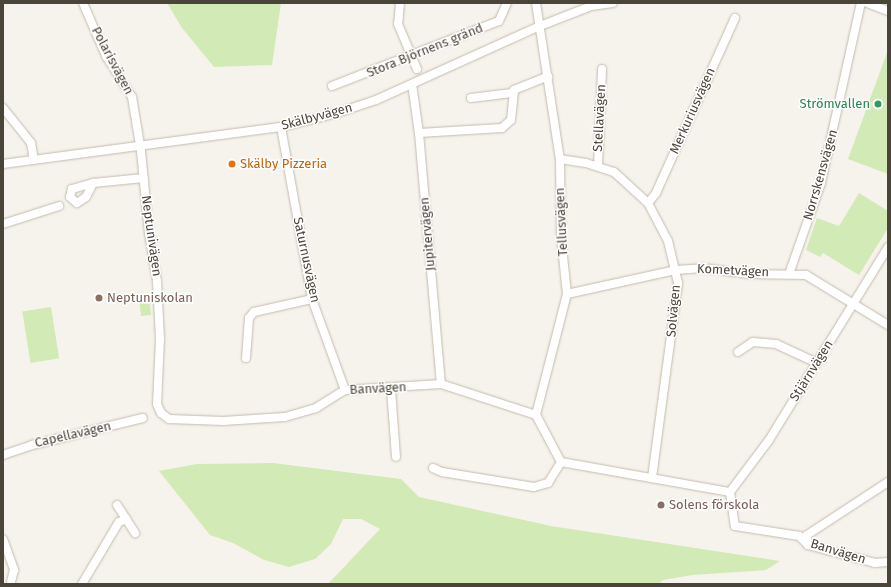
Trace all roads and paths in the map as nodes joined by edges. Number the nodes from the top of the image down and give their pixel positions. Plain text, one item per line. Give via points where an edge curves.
1 (83, 3) edge
2 (400, 3) edge
3 (507, 3) edge
4 (536, 3) edge
5 (613, 3) edge
6 (861, 3) edge
7 (867, 3) edge
8 (888, 11) edge
9 (735, 18) dead end
10 (540, 26) junction
11 (410, 57) junction
12 (417, 69) dead end
13 (602, 69) dead end
14 (548, 76) junction
15 (412, 84) junction
16 (332, 86) dead end
17 (512, 93) junction
18 (471, 98) dead end
19 (3, 108) edge
20 (280, 127) junction
21 (419, 133) junction
22 (140, 144) junction
23 (34, 160) junction
24 (560, 160) junction
25 (3, 164) edge
26 (598, 166) junction
27 (144, 178) junction
28 (93, 183) dead end
29 (648, 203) junction
30 (59, 206) dead end
31 (3, 224) edge
32 (888, 247) edge
33 (885, 259) edge
34 (676, 270) junction
35 (789, 274) junction
36 (567, 294) junction
37 (312, 299) junction
38 (855, 303) junction
39 (888, 325) edge
40 (738, 352) dead end
41 (246, 358) dead end
42 (817, 362) junction
43 (442, 384) junction
44 (391, 389) junction
45 (345, 390) junction
46 (536, 415) junction
47 (144, 418) dead end
48 (168, 419) joint
49 (3, 454) edge
50 (396, 457) dead end
51 (561, 462) junction
52 (433, 468) dead end
53 (652, 478) junction
54 (888, 482) edge
55 (730, 492) junction
56 (117, 504) dead end
57 (126, 519) junction
58 (135, 533) dead end
59 (3, 539) edge
60 (808, 545) junction
61 (888, 562) edge
62 (10, 583) edge
63 (82, 584) edge

1 - 22 street, Polarisvägen via 106,56 132,97
2 - 11 street via 398,24
3 - 11 street, Stora Björnens gränd via 498,21
4 - 10 street, Tellusvägen
5 - 10 street, Skälbyvägen via 591,6
6 - 35 street, Norrskensvägen via 821,183
7 - 8 street
9 - 29 street, Merkuriusvägen via 656,193
10 - 14 street, Tellusvägen
10 - 15 street, Skälbyvägen
11 - 12 street
11 - 16 street, Stora Björnens gränd
13 - 26 street, Stellavägen
14 - 17 street via 518,86
14 - 24 street, Tellusvägen
15 - 20 street, Skälbyvägen via 337,113
15 - 21 street, Jupitervägen
17 - 18 street
17 - 21 street via 511,120 502,128
19 - 23 street via 31,142
20 - 22 street, Skälbyvägen
20 - 37 street, Saturnusvägen
21 - 43 street, Jupitervägen
22 - 23 street, Skälbyvägen
22 - 27 street, Neptunivägen
23 - 25 street, Skälbyvägen
24 - 26 street, Solvägen
24 - 36 street, Tellusvägen via 561,237
26 - 29 street, Solvägen via 614,172
27 - 28 street
27 - 48 street, Neptunivägen via 159,310 157,404 161,413
29 - 34 street, Solvägen via 668,241
30 - 31 street
32 - 33 street, Stjärnvägen
33 - 38 street, Stjärnvägen
34 - 35 street, Kometvägen via 703,268 749,274
34 - 36 street, Kometvägen
34 - 53 street, Solvägen via 678,283
35 - 38 street, Kometvägen via 806,275
36 - 46 street, Tellusvägen
37 - 41 street via 254,312 249,318
37 - 45 street, Saturnusvägen
38 - 39 street, Kometvägen
38 - 42 street, Stjärnvägen
40 - 42 street via 753,342 776,344
42 - 55 street, Stjärnvägen via 769,440
43 - 44 street, Banvägen
43 - 46 street, Banvägen
44 - 45 street, Banvägen
44 - 50 street
45 - 48 street, Banvägen via 316,408 285,417 223,421
46 - 51 street
47 - 49 street, Capellavägen via 32,444
51 - 52 street via 548,483 534,487 442,472
51 - 53 street
53 - 55 street
54 - 60 street via 807,535
55 - 60 street, Banvägen via 735,526 799,536
56 - 57 street
57 - 58 street
57 - 63 street via 119,522
59 - 62 street via 14,570
60 - 61 street, Banvägen via 875,563

